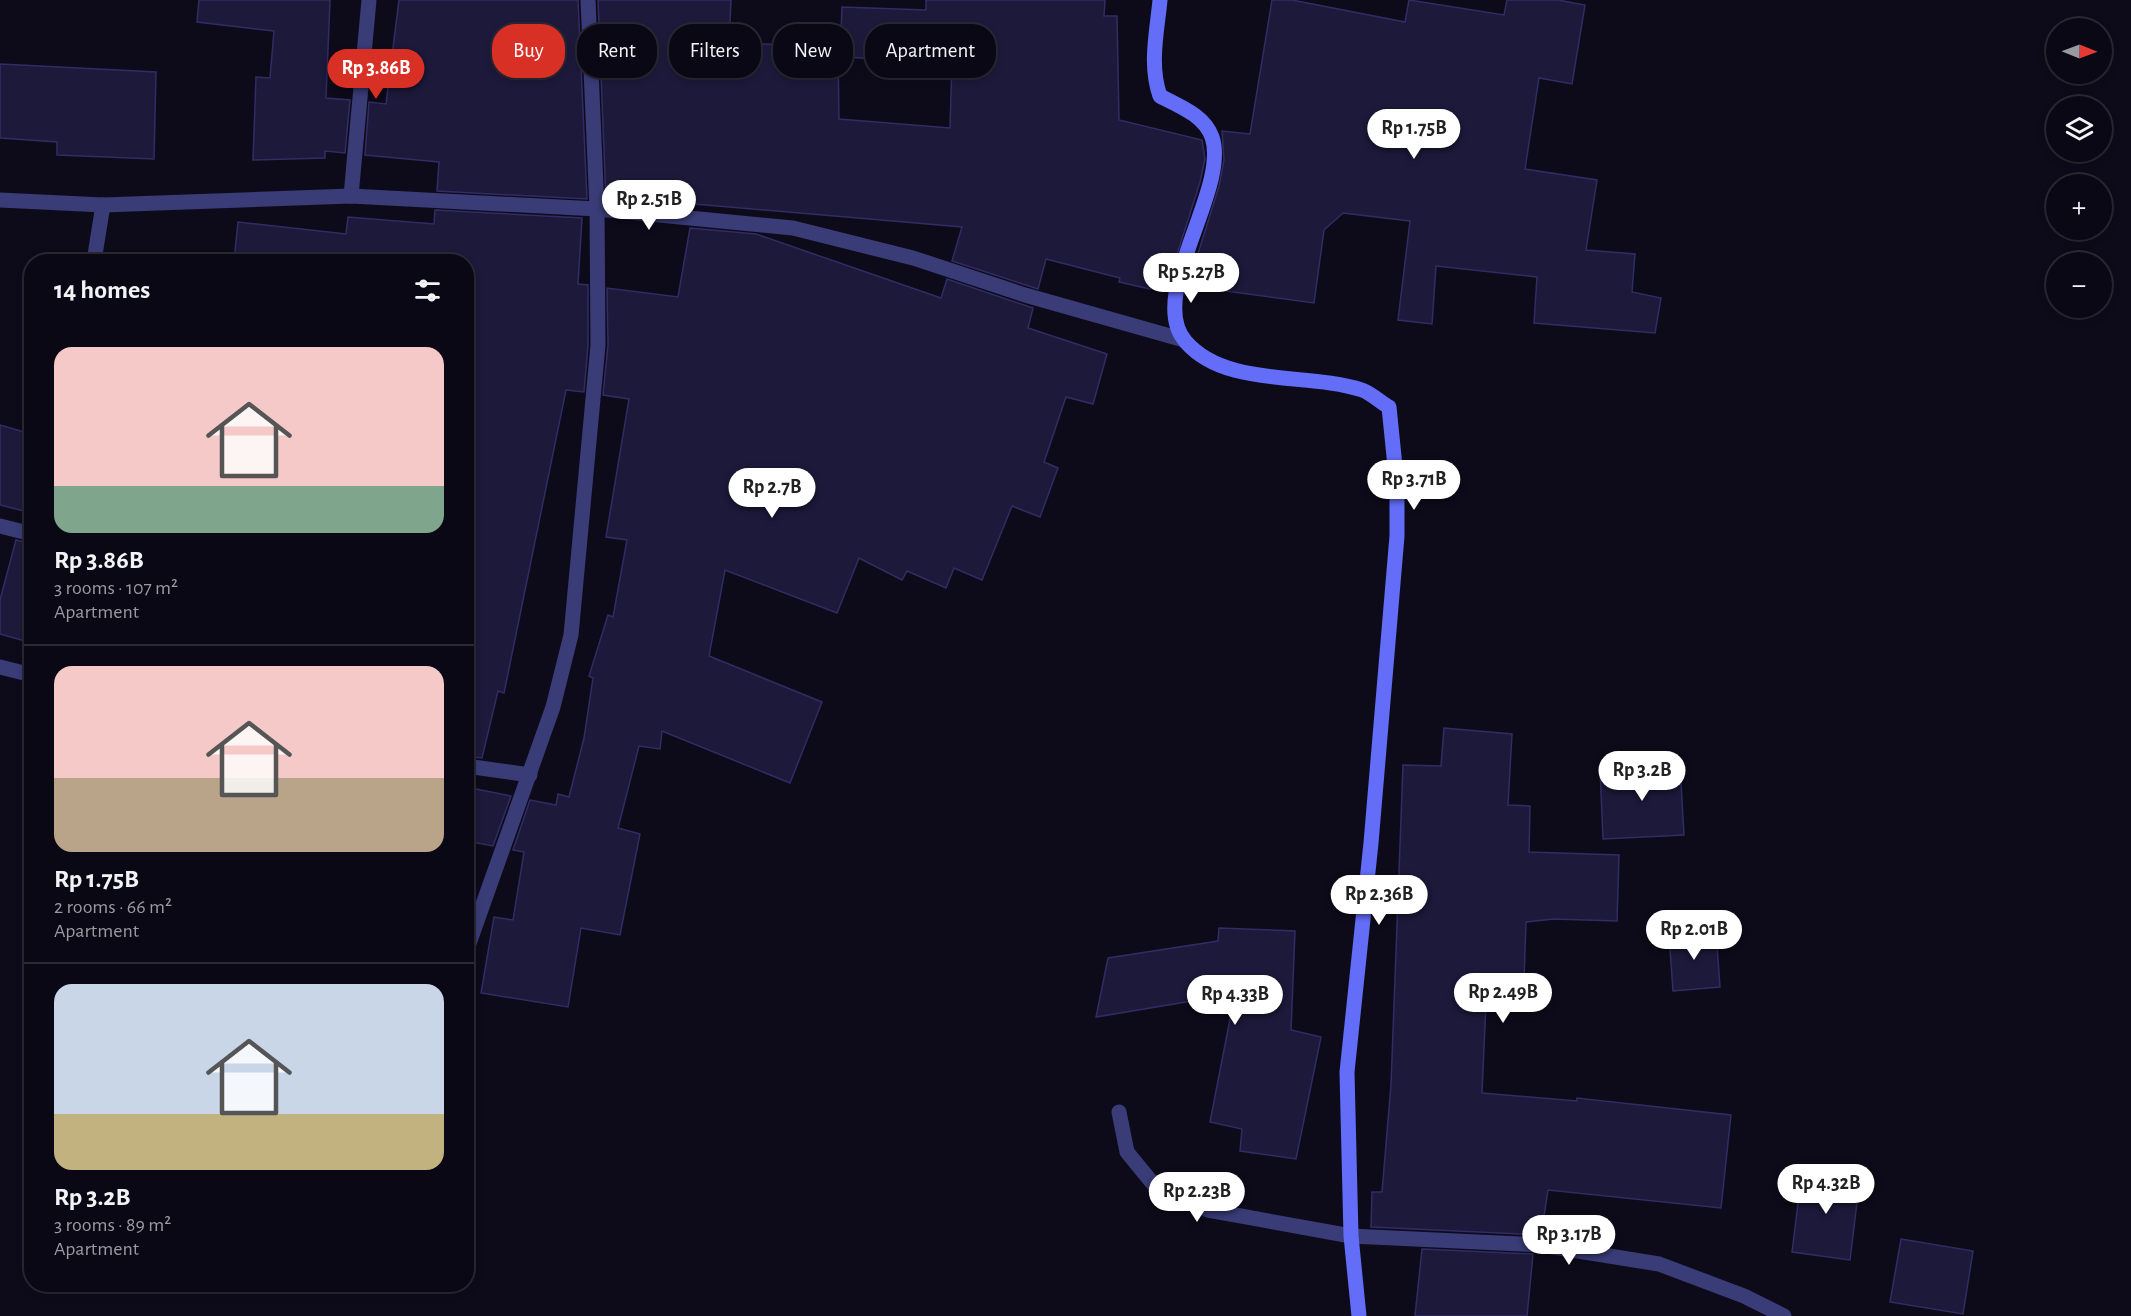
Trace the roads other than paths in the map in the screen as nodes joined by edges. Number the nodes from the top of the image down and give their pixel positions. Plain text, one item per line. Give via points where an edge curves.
1 (369, 0) edge
2 (588, 0) edge
3 (1160, 0) edge
4 (351, 196) junction
5 (0, 200) edge
6 (103, 204) junction
7 (597, 209) junction
8 (95, 254) edge
9 (1184, 340) junction
10 (0, 526) edge
11 (24, 532) edge
12 (0, 667) edge
13 (24, 673) edge
14 (474, 767) edge
15 (530, 775) junction
16 (474, 930) edge
17 (1119, 1112) dead end
18 (1351, 1236) junction
19 (1359, 1316) edge
20 (1784, 1316) edge

1 - 4 street
2 - 7 street
3 - 9 street via 1154,62 1160,96 1197,116 1212,137 1213,168 1175,295 1174,318
4 - 6 street
4 - 7 street
5 - 6 street
6 - 8 street
7 - 9 street via 793,228 914,258 1025,295
7 - 15 street via 598,345 571,635
9 - 18 street via 1202,358 1212,362 1242,371 1363,390 1389,407 1397,486 1397,536 1347,1072
10 - 11 street
12 - 13 street
14 - 15 street
15 - 16 street
17 - 18 street via 1128,1152 1154,1185 1208,1210
18 - 19 street
18 - 20 street via 1541,1245 1659,1264 1744,1296

